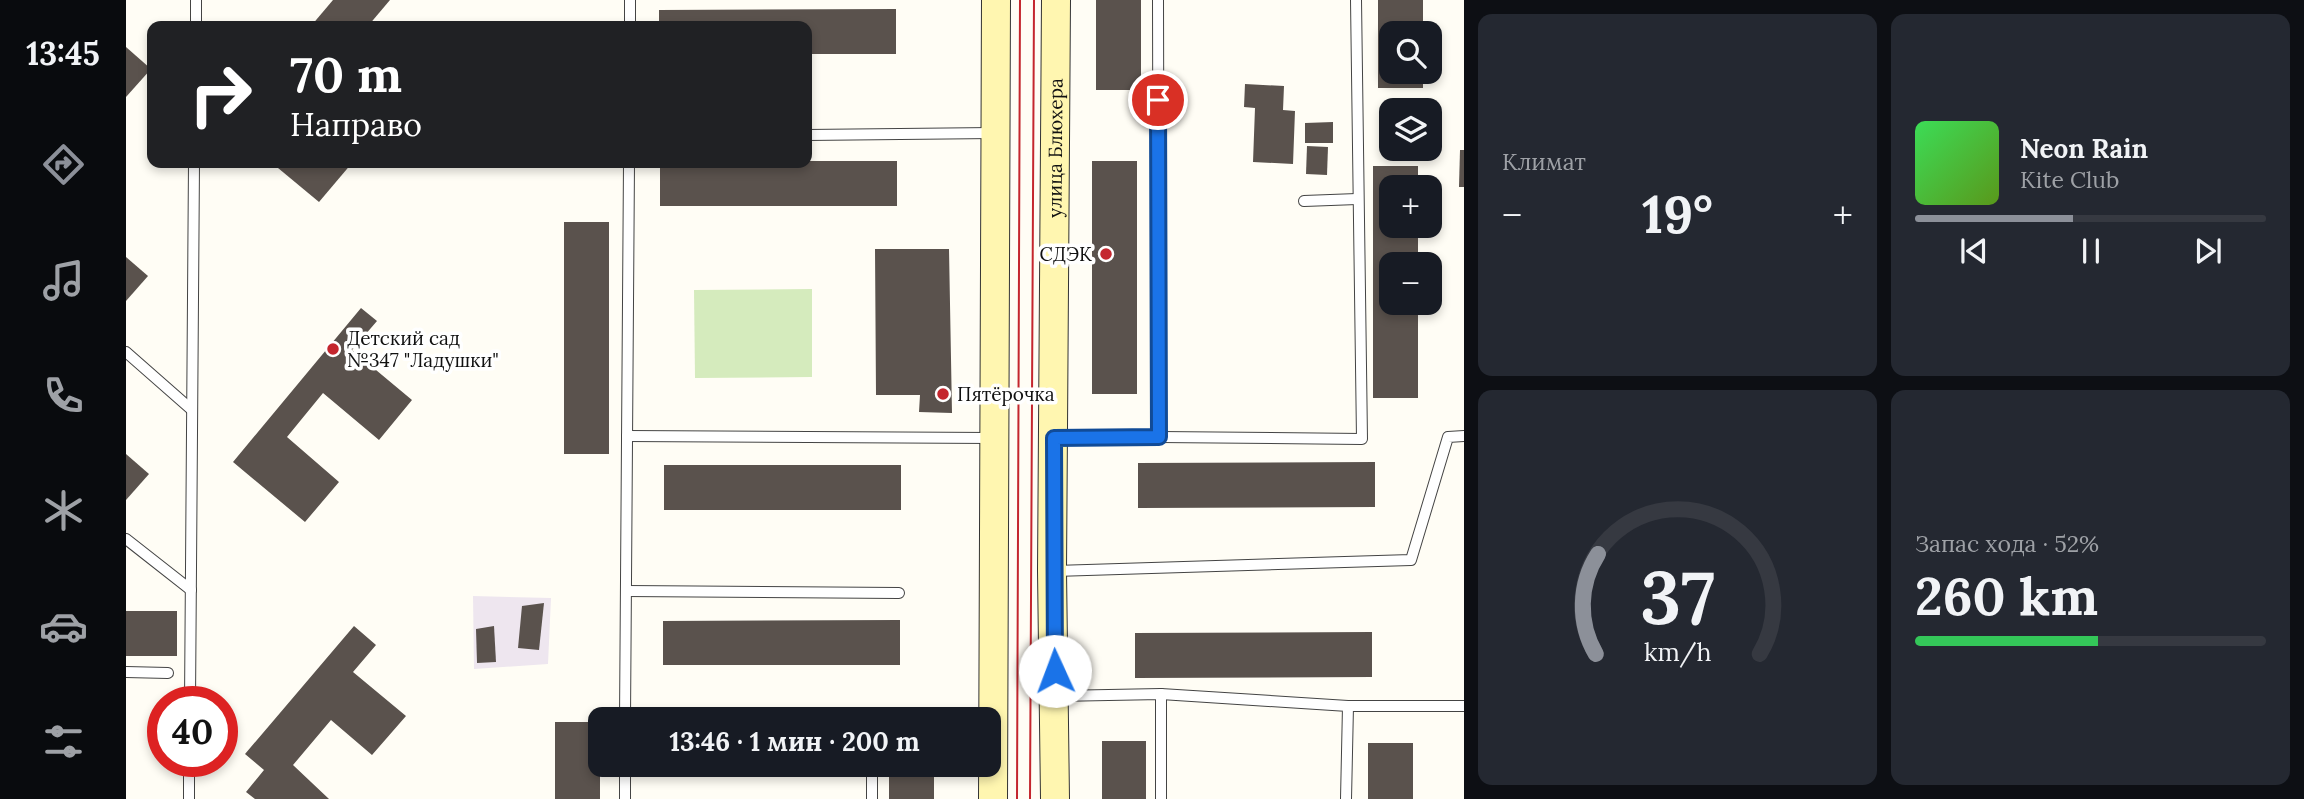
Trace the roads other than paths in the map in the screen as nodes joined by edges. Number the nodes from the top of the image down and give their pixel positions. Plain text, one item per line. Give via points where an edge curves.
1 (196, 0) edge
2 (631, 0) edge
3 (996, 0) edge
4 (1056, 0) edge
5 (1158, 0) edge
6 (1356, 0) edge
7 (195, 21) edge
8 (630, 21) edge
9 (995, 133) junction
10 (812, 135) edge
11 (194, 168) edge
12 (629, 168) edge
13 (1357, 199) junction
14 (1304, 201) dead end
15 (126, 352) edge
16 (192, 410) junction
17 (627, 436) junction
18 (1464, 436) edge
19 (1159, 437) junction
20 (994, 438) junction
21 (1054, 438) junction
22 (126, 539) edge
23 (1052, 571) junction
24 (191, 590) junction
25 (626, 592) junction
26 (900, 593) dead end
27 (126, 672) edge
28 (168, 673) dead end
29 (190, 686) edge
30 (1161, 694) junction
31 (1056, 696) junction
32 (1348, 706) junction
33 (1464, 706) edge
34 (625, 707) edge
35 (189, 777) edge
36 (625, 777) edge
37 (872, 777) edge
38 (189, 799) edge
39 (625, 799) edge
40 (872, 799) edge
41 (993, 799) edge
42 (1055, 799) edge
43 (1161, 799) edge
44 (1346, 799) edge

1 - 7 lane
2 - 8 lane
3 - 9 street
4 - 21 street, улица Блюхера
5 - 19 lane
6 - 13 lane
9 - 10 lane
9 - 20 street
11 - 16 lane
12 - 17 lane
13 - 14 lane
13 - 19 lane via 1362,439
15 - 16 lane
16 - 24 lane
17 - 20 lane
17 - 25 lane
18 - 23 lane via 1448,437 1411,560
19 - 21 lane
20 - 41 street
21 - 23 street, улица Блюхера
22 - 24 lane
23 - 31 street, улица Блюхера
24 - 29 lane
25 - 26 lane
25 - 34 lane
27 - 28 lane
30 - 31 lane
30 - 32 lane
30 - 43 lane
31 - 42 street, улица Блюхера
32 - 33 lane
32 - 44 lane
35 - 38 lane
36 - 39 lane
37 - 40 lane

